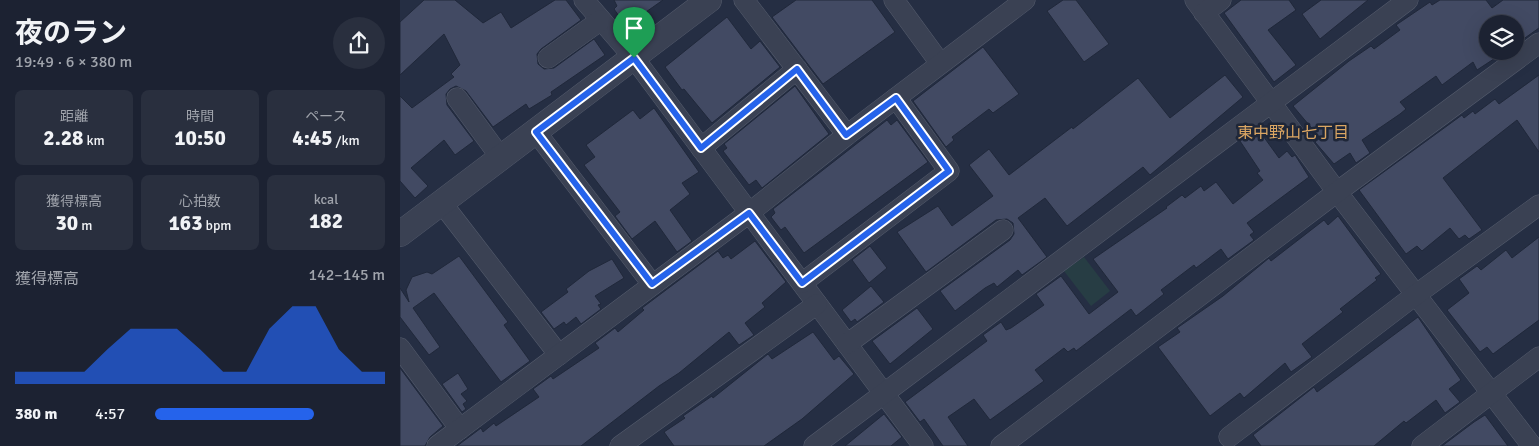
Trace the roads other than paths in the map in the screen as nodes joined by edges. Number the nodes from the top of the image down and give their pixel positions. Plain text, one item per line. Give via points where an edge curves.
1 (584, 0) edge
2 (709, 0) edge
3 (744, 0) edge
4 (894, 0) edge
5 (1026, 0) edge
6 (1221, 0) edge
7 (1408, 0) edge
8 (1199, 6) edge
9 (602, 20) junction
10 (1539, 43) edge
11 (548, 58) dead end
12 (634, 58) junction
13 (940, 64) junction
14 (797, 69) junction
15 (457, 98) dead end
16 (896, 98) junction
17 (1271, 102) junction
18 (536, 132) junction
19 (846, 135) junction
20 (701, 148) junction
21 (501, 158) junction
22 (1337, 192) junction
23 (441, 202) junction
24 (1539, 205) edge
25 (749, 213) junction
26 (1003, 230) dead end
27 (400, 234) edge
28 (802, 283) junction
29 (652, 284) junction
30 (1417, 295) junction
31 (818, 304) junction
32 (847, 344) junction
33 (400, 348) edge
34 (559, 355) junction
35 (1539, 357) edge
36 (1492, 392) junction
37 (885, 395) junction
38 (460, 428) junction
39 (1229, 437) dead end
40 (437, 446) edge
41 (620, 446) edge
42 (814, 446) edge
43 (923, 446) edge
44 (1001, 446) edge
45 (1422, 446) edge
46 (1532, 446) edge

1 - 9 street
2 - 12 street
3 - 14 street
4 - 13 street
5 - 13 street
6 - 8 street
7 - 17 street
8 - 17 street
9 - 11 street
9 - 12 street
10 - 22 street
12 - 18 street
12 - 20 street
13 - 16 street
14 - 19 street
14 - 20 street
15 - 21 street
16 - 19 street
16 - 28 street via 949,171
17 - 22 street
17 - 37 street
18 - 21 street
18 - 29 street
19 - 25 street
20 - 25 street
21 - 23 street
22 - 30 street
22 - 44 street
23 - 27 street
23 - 34 street
24 - 30 street
25 - 28 street
25 - 29 street
26 - 32 street
28 - 31 street
29 - 34 street
30 - 36 street
30 - 39 street
31 - 32 street
31 - 41 street
32 - 37 street
33 - 38 street
34 - 38 street
35 - 36 street
36 - 45 street
36 - 46 street
37 - 42 street
37 - 43 street
38 - 40 street

